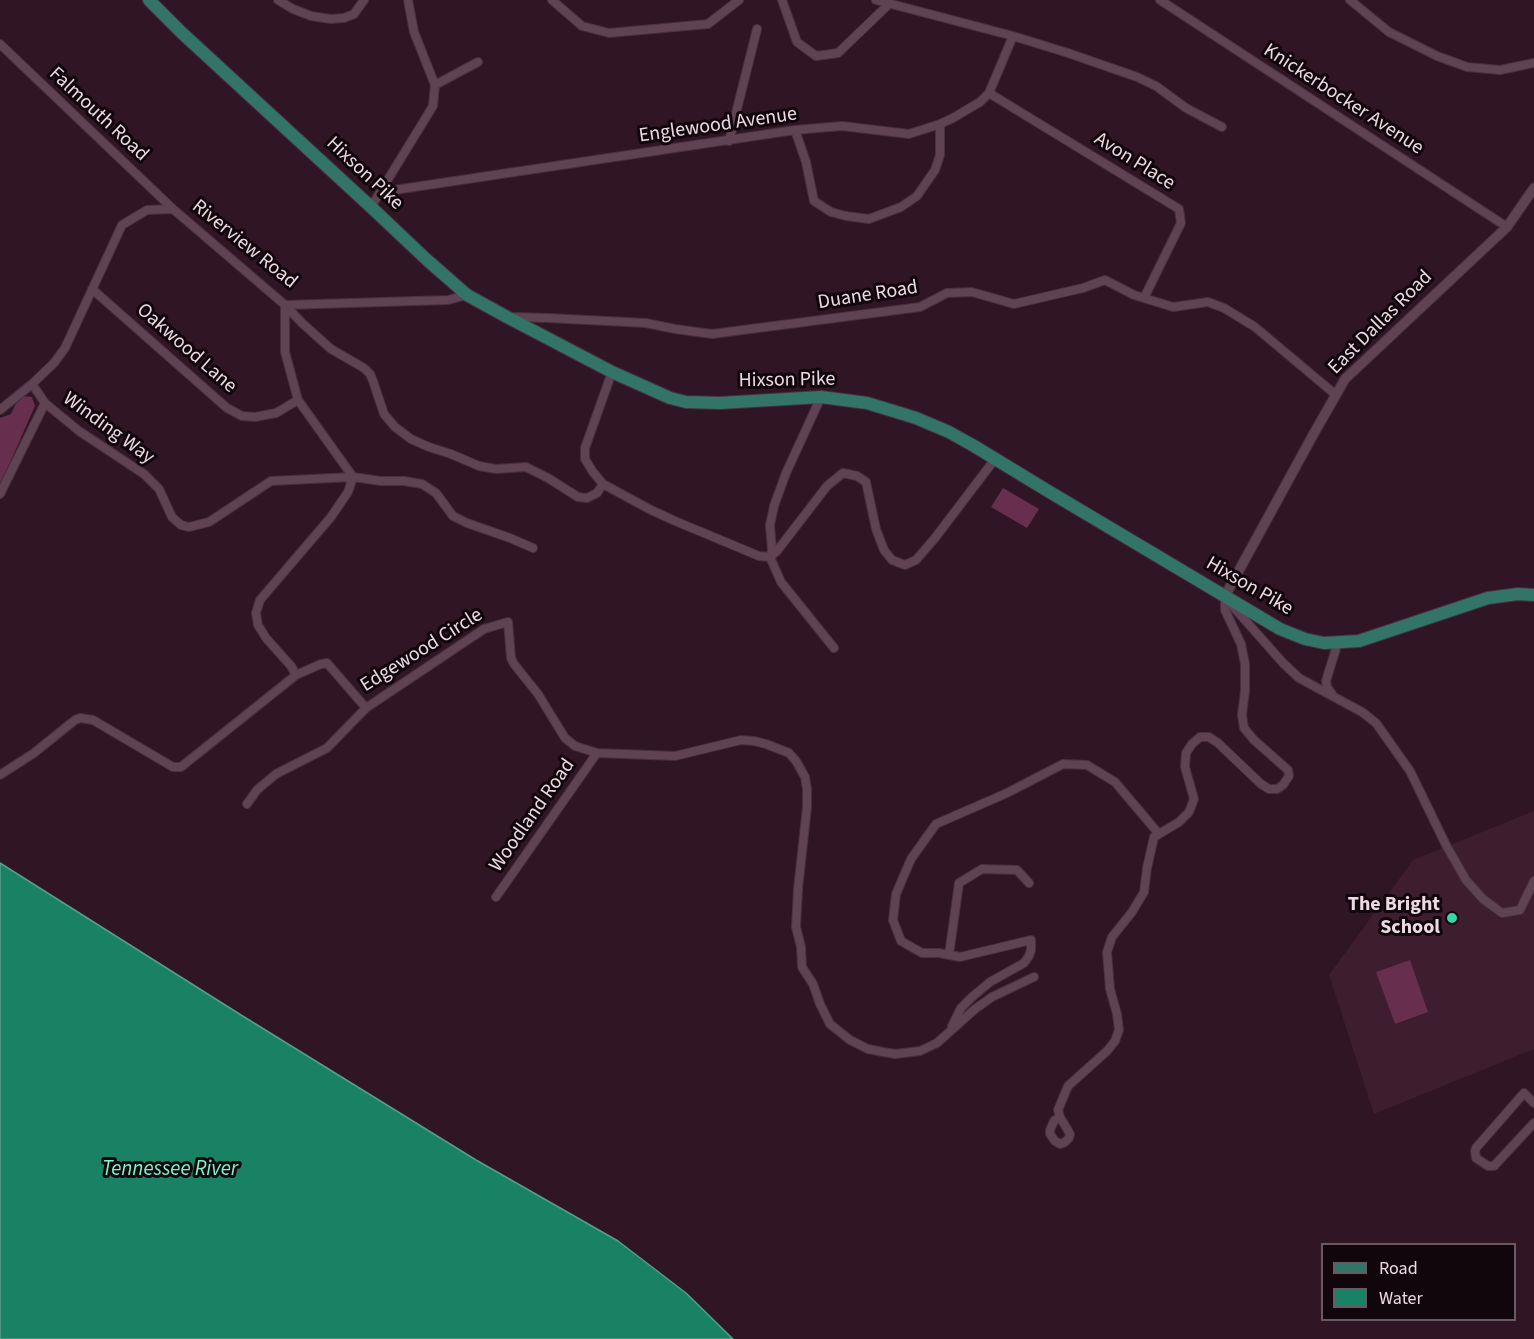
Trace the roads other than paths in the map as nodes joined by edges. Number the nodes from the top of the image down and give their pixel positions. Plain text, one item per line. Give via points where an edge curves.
1 (149, 0) edge
2 (278, 0) edge
3 (364, 0) edge
4 (408, 0) edge
5 (552, 0) edge
6 (739, 0) edge
7 (782, 0) edge
8 (876, 0) edge
9 (1160, 0) edge
10 (1350, 0) edge
11 (889, 4) junction
12 (757, 29) dead end
13 (1013, 36) junction
14 (0, 44) edge
15 (478, 62) dead end
16 (1534, 63) edge
17 (435, 85) junction
18 (989, 93) junction
19 (940, 124) junction
20 (1222, 127) dead end
21 (795, 130) junction
22 (729, 141) junction
23 (1534, 188) edge
24 (381, 192) junction
25 (371, 207) junction
26 (174, 209) junction
27 (1507, 227) junction
28 (92, 289) junction
29 (467, 295) junction
30 (1144, 298) junction
31 (285, 305) junction
32 (507, 317) junction
33 (612, 372) junction
34 (32, 384) junction
35 (1336, 395) junction
36 (821, 397) junction
37 (298, 400) junction
38 (45, 403) junction
39 (0, 410) edge
40 (995, 459) junction
41 (353, 477) junction
42 (603, 484) junction
43 (0, 494) edge
44 (533, 548) dead end
45 (770, 557) junction
46 (1225, 596) junction
47 (1534, 596) edge
48 (1338, 642) junction
49 (834, 648) dead end
50 (296, 675) junction
51 (1333, 696) junction
52 (366, 708) junction
53 (597, 753) junction
54 (0, 775) edge
55 (247, 804) dead end
56 (1159, 834) junction
57 (1534, 881) edge
58 (1029, 883) dead end
59 (496, 897) dead end
60 (949, 955) junction
61 (1034, 977) dead end
62 (948, 1032) junction
63 (1534, 1103) edge
64 (1060, 1117) dead end
65 (1534, 1124) edge

1 - 25 main road, Hixson Pike
2 - 3 street via 311,16 331,19 354,14
4 - 17 street via 414,33
5 - 6 street via 582,26 609,33 708,24
7 - 11 street via 797,42 816,56 838,53
8 - 11 street
9 - 27 street, Knickerbocker Avenue
10 - 16 street via 1389,32 1467,67 1500,70
11 - 13 street
12 - 22 street
13 - 18 street, Englewood Avenue
13 - 20 street via 1137,77
14 - 26 street, Falmouth Road
15 - 17 street
17 - 24 street via 433,106
18 - 19 street, Englewood Avenue via 970,110
18 - 30 street, Avon Place via 1179,209 1181,223
19 - 21 street, Englewood Avenue via 909,134 842,126
19 - 21 street via 940,155 935,170 916,196 901,207 869,219 831,212 814,201
21 - 22 street, Englewood Avenue
22 - 24 street, Englewood Avenue
23 - 27 street, East Dallas Road
24 - 25 street
25 - 29 main road, Hixson Pike
26 - 28 street, Riverview Road via 147,210 122,225
26 - 31 street, Riverview Road
27 - 35 street, East Dallas Road via 1345,379
28 - 34 street, Riverview Road via 65,348
28 - 37 street, Oakwood Lane via 227,408 242,416 255,417 276,413
29 - 31 street, Riverview Road via 447,300
29 - 32 main road, Hixson Pike
30 - 32 street, Duane Road via 1105,280 1014,304 972,292 946,293 920,307 712,334 646,323
30 - 35 street, Duane Road via 1173,307 1208,302 1224,308 1255,327
31 - 37 street via 285,352
31 - 42 street via 331,349 370,374 384,414 411,439 479,466 526,467 578,497 597,493
32 - 33 main road, Hixson Pike
33 - 36 main road, Hixson Pike via 686,402
33 - 42 street via 585,448 585,459
34 - 38 street, Winding Way
34 - 39 street, Riverview Road
35 - 46 street, East Dallas Road
36 - 40 main road, Hixson Pike via 867,403 916,418
36 - 45 street via 774,506
37 - 41 street
38 - 41 street, Winding Way via 144,474 159,489 172,517 189,527 209,522 271,481
38 - 43 street
40 - 45 street via 935,538 916,560 905,565 892,560 884,550 866,482 843,473 827,486
40 - 46 main road, Hixson Pike
41 - 44 street, Winding Way via 422,484 436,493 453,516
41 - 50 street via 331,517 260,600 256,613 266,638
42 - 45 street via 675,521
45 - 49 street via 781,582
46 - 48 main road, Hixson Pike via 1280,629 1305,639
46 - 51 street via 1282,663 1299,678
46 - 56 street via 1225,610 1245,663 1244,728 1288,770 1289,776 1277,789 1269,789 1218,743 1200,737 1186,753 1185,767 1194,799 1189,812
47 - 48 main road, Hixson Pike via 1488,598 1359,641
48 - 51 street via 1326,681
50 - 52 street, Edgewood Circle via 327,663
50 - 54 street via 181,767 173,767 93,720 80,718
51 - 57 street via 1376,723 1410,771 1466,880 1484,899 1502,913 1520,910
52 - 53 street, Edgewood Circle via 484,628 508,622 514,664 565,738
52 - 55 street via 327,748 276,774 256,790
53 - 59 street, Woodland Road
53 - 62 street via 675,756 741,740 789,753 805,777 807,789 796,927 802,967 830,1024 868,1049 895,1054 920,1051
56 - 60 street via 1115,782 1087,765 1063,764 936,824 911,859 896,894 893,920 902,941 922,953
56 - 64 street via 1154,837 1144,892 1112,937 1107,952 1119,1030 1107,1051 1068,1086 1058,1110
58 - 60 street via 1017,870 982,869 958,883
60 - 62 street via 960,957 1031,940 1024,963 972,997
61 - 62 street via 992,997
63 - 65 street via 1524,1093 1476,1148 1476,1158 1494,1166

